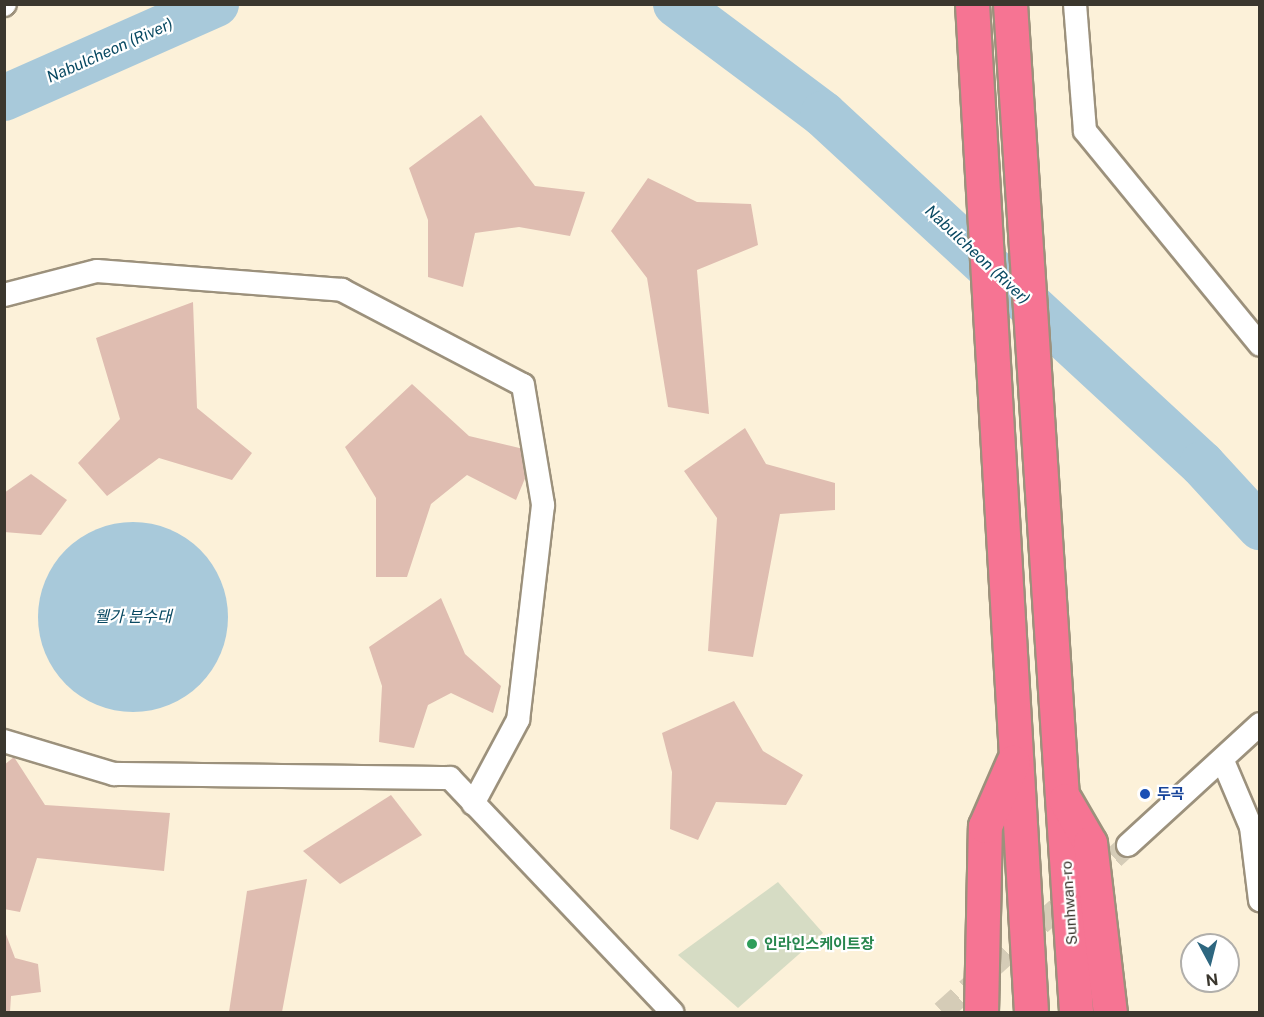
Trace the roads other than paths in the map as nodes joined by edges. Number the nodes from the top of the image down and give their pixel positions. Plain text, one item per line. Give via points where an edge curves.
1 (972, 4) edge
2 (1010, 4) edge
3 (1075, 4) edge
4 (4, 295) edge
5 (1260, 345) edge
6 (1260, 724) edge
7 (4, 741) edge
8 (1016, 756) junction
9 (1223, 761) junction
10 (1061, 793) junction
11 (473, 804) junction
12 (1020, 831) junction
13 (1128, 844) tunnel mouth
14 (1260, 900) edge
15 (672, 1012) edge
16 (981, 1012) edge
17 (1003, 1012) edge
18 (1031, 1012) edge
19 (1076, 1012) edge
20 (1110, 1012) edge

1 - 8 highway
2 - 10 highway, Sunhwan-ro
3 - 5 street via 1085,131
4 - 11 street via 97,272 342,290 523,385 543,504 521,697 518,720
6 - 9 street
7 - 11 street via 114,774 450,778
8 - 12 highway
8 - 16 highway via 984,826
9 - 13 street
9 - 14 street via 1251,827
10 - 19 highway, Sunhwan-ro
10 - 20 highway via 1090,843
11 - 15 street
12 - 17 highway via 1002,897
12 - 18 highway

